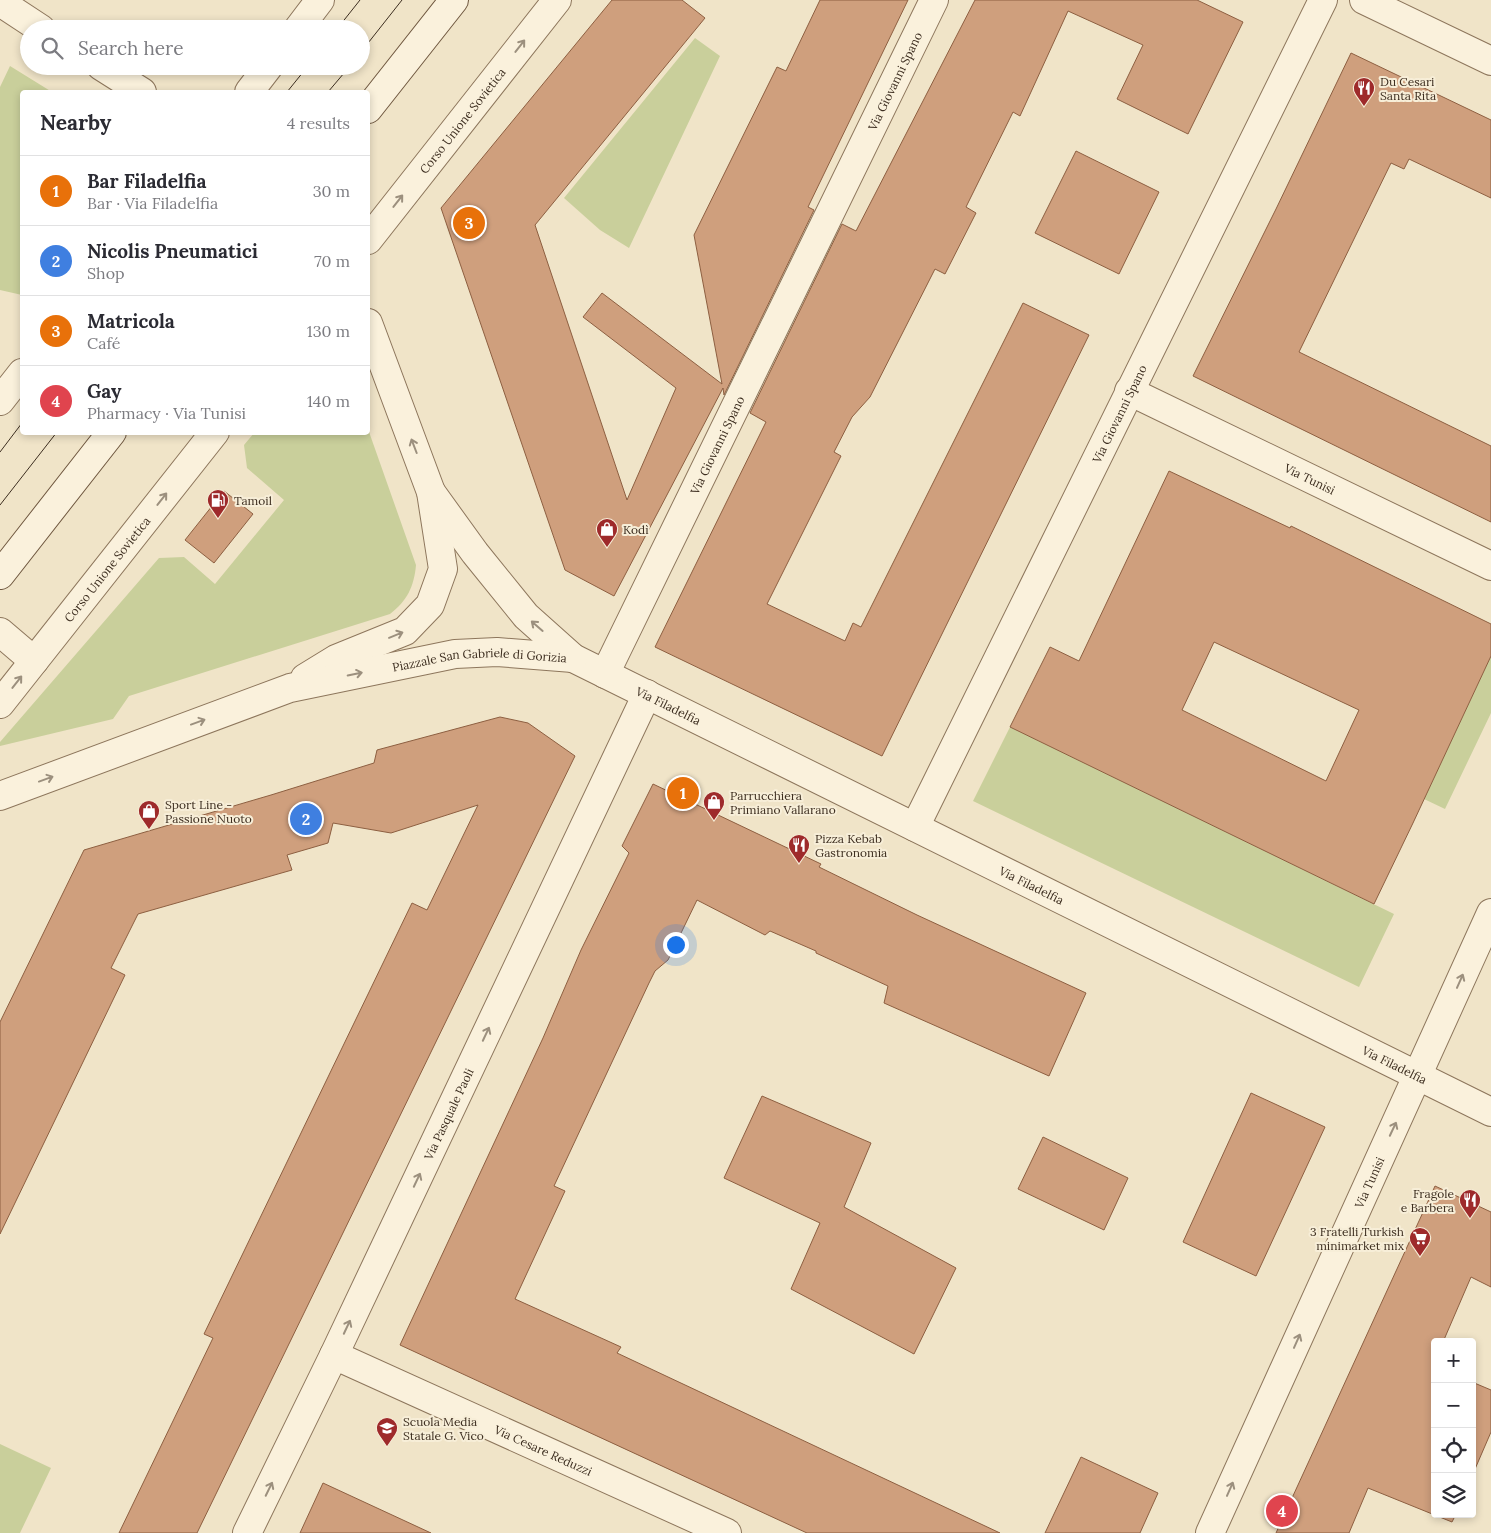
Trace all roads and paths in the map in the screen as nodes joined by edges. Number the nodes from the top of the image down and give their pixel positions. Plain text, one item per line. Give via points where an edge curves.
1 (320, 0) edge
2 (454, 0) edge
3 (557, 0) edge
4 (934, 0) edge
5 (1323, 0) edge
6 (1364, 0) edge
7 (2, 4) edge
8 (27, 20) edge
9 (305, 20) edge
10 (1491, 61) edge
11 (115, 75) edge
12 (262, 75) edge
13 (139, 90) edge
14 (251, 90) edge
15 (370, 105) edge
16 (370, 237) edge
17 (370, 328) edge
18 (20, 376) edge
19 (1129, 391) junction
20 (0, 401) edge
21 (110, 435) edge
22 (213, 435) edge
23 (431, 492) junction
24 (1491, 566) edge
25 (0, 575) edge
26 (0, 632) edge
27 (573, 658) junction
28 (34, 660) junction
29 (605, 674) junction
30 (290, 688) junction
31 (648, 694) junction
32 (0, 704) edge
33 (0, 796) edge
34 (915, 827) junction
35 (1491, 913) edge
36 (1418, 1076) junction
37 (1491, 1112) edge
38 (334, 1355) junction
39 (247, 1533) edge
40 (727, 1533) edge
41 (1210, 1533) edge

1 - 9 street
2 - 15 street
16 -> 3 street, Corso Unione Sovietica
4 - 29 street, Via Giovanni Spano
5 - 19 street, Via Giovanni Spano
6 - 10 street
7 - 8 street
11 - 13 street
12 - 14 street
23 -> 17 street, Piazzale San Gabriele di Gorizia
18 - 20 street
19 - 24 street, Via Tunisi
19 - 34 street, Via Giovanni Spano
21 - 25 street
28 -> 22 street, Corso Unione Sovietica
27 -> 23 street, Piazzale San Gabriele di Gorizia via 526,616 474,553
30 -> 23 street, Piazzale San Gabriele di Gorizia via 336,658 405,631 430,605 443,569
26 - 28 street
27 - 29 street, Via Filadelfia
30 -> 27 street, Piazzale San Gabriele di Gorizia via 455,654 497,652
32 -> 28 street, Corso Unione Sovietica
29 - 31 street, Via Filadelfia
33 -> 30 street, Piazzale San Gabriele di Gorizia
31 - 34 street, Via Filadelfia
38 -> 31 street, Via Pasquale Paoli
34 - 36 street, Via Filadelfia
36 -> 35 street, Via Tunisi
36 - 37 street, Via Filadelfia
41 -> 36 street, Via Tunisi
39 -> 38 street, Via Pasquale Paoli
38 - 40 street, Via Cesare Reduzzi

